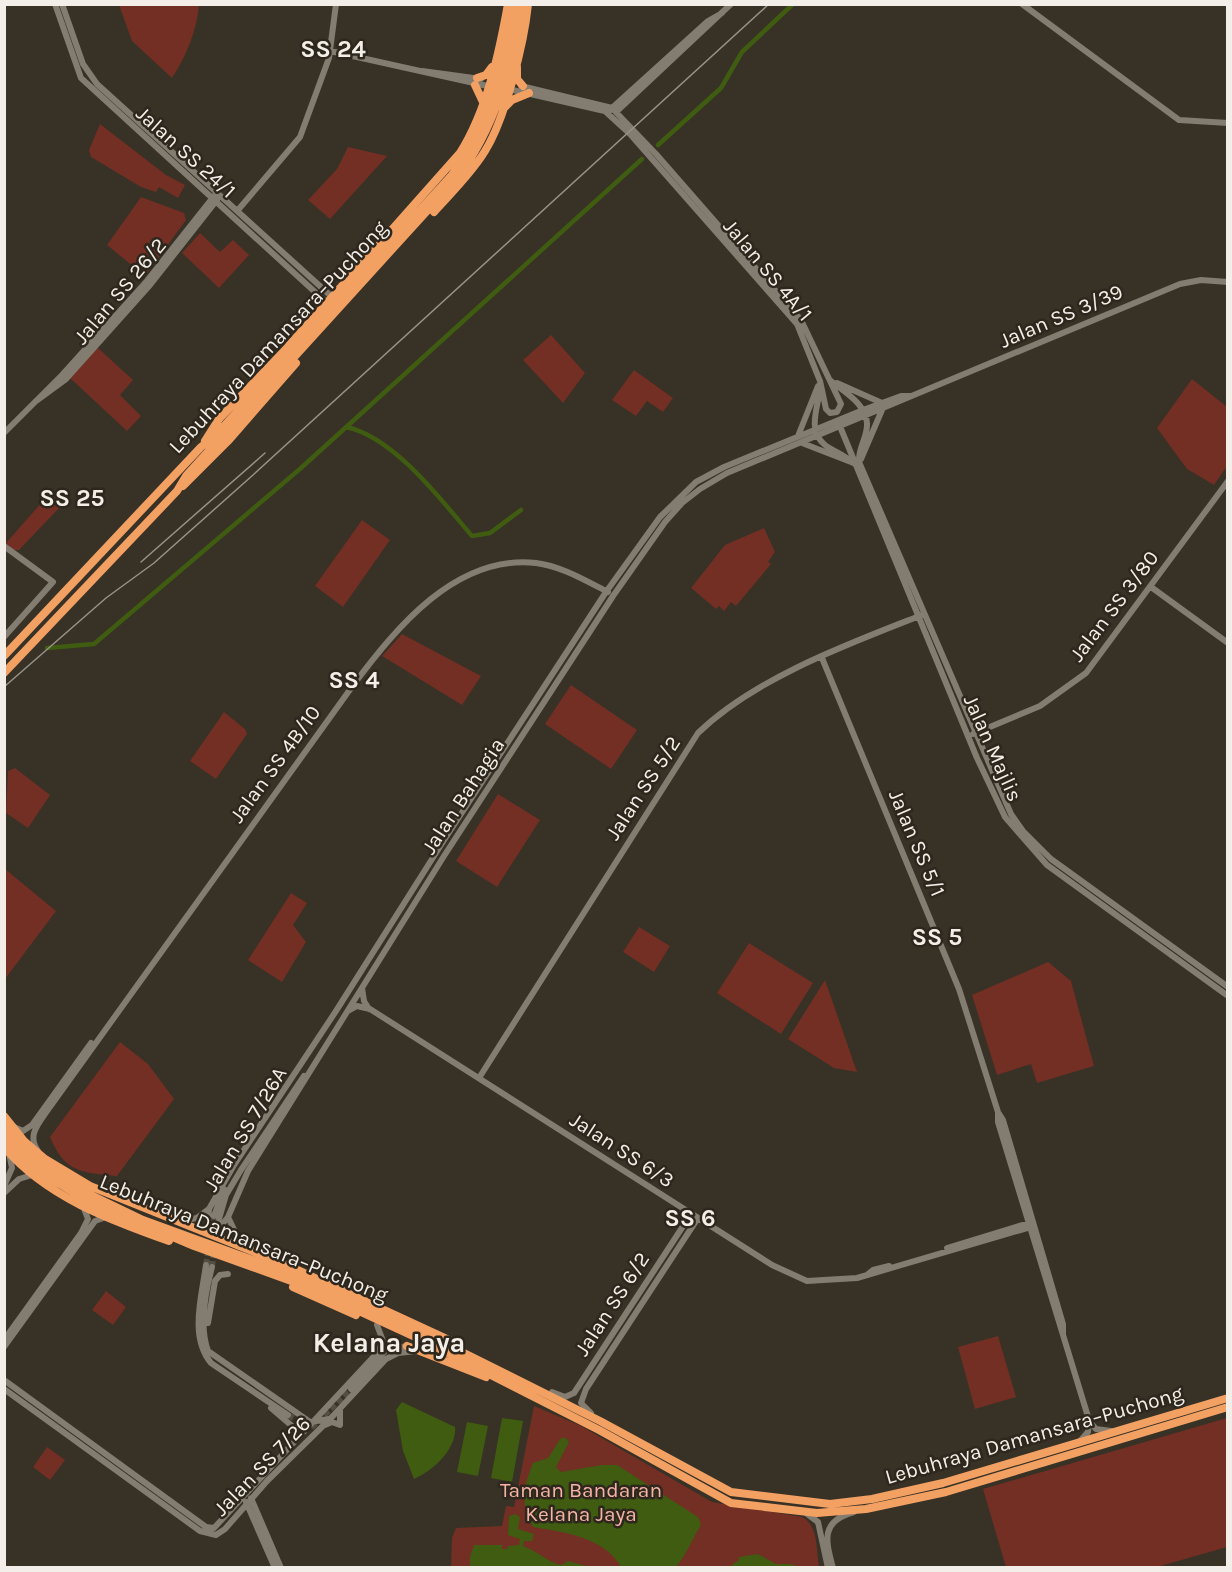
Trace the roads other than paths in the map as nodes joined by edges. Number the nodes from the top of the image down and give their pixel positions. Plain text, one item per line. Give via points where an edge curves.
1 (55, 4) edge
2 (62, 4) edge
3 (336, 4) edge
4 (508, 4) edge
5 (515, 4) edge
6 (521, 4) edge
7 (528, 4) edge
8 (731, 4) edge
9 (1022, 4) edge
10 (330, 51) junction
11 (517, 60) junction
12 (494, 64) junction
13 (476, 82) junction
14 (489, 83) junction
15 (509, 86) junction
16 (523, 86) junction
17 (529, 93) junction
18 (483, 104) junction
19 (502, 111) junction
20 (612, 111) junction
21 (1227, 123) edge
22 (219, 193) junction
23 (214, 200) junction
24 (238, 210) junction
25 (1227, 282) edge
26 (357, 284) junction
27 (330, 300) junction
28 (829, 379) junction
29 (820, 381) junction
30 (882, 406) junction
31 (864, 413) junction
32 (837, 420) junction
33 (840, 427) junction
34 (816, 429) junction
35 (4, 433) edge
36 (818, 437) junction
37 (800, 439) junction
38 (201, 447) junction
39 (857, 463) junction
40 (1227, 481) edge
41 (177, 491) junction
42 (4, 546) edge
43 (1151, 587) junction
44 (606, 592) junction
45 (613, 596) junction
46 (922, 616) junction
47 (4, 636) edge
48 (1227, 642) edge
49 (4, 656) edge
50 (822, 658) junction
51 (4, 672) edge
52 (972, 735) junction
53 (467, 805) junction
54 (474, 809) junction
55 (188, 913) junction
56 (381, 940) junction
57 (389, 944) junction
58 (369, 958) junction
59 (377, 963) junction
60 (362, 987) junction
61 (1227, 987) edge
62 (1227, 996) edge
63 (370, 1009) junction
64 (345, 1013) junction
65 (305, 1059) junction
66 (309, 1071) junction
67 (479, 1078) junction
68 (998, 1112) junction
69 (5, 1121) edge
70 (4, 1138) edge
71 (7, 1150) edge
72 (45, 1159) junction
73 (32, 1174) junction
74 (4, 1186) edge
75 (4, 1194) edge
76 (119, 1198) junction
77 (86, 1208) junction
78 (209, 1209) junction
79 (1023, 1209) junction
80 (160, 1215) junction
81 (694, 1216) junction
82 (110, 1217) junction
83 (228, 1217) junction
84 (172, 1220) junction
85 (1031, 1225) junction
86 (186, 1226) junction
87 (1015, 1230) junction
88 (153, 1235) junction
89 (1032, 1238) junction
90 (175, 1243) junction
91 (268, 1258) junction
92 (228, 1274) dead end
93 (306, 1283) junction
94 (377, 1325) junction
95 (1063, 1334) junction
96 (4, 1340) edge
97 (407, 1346) joint
98 (4, 1347) edge
99 (418, 1351) junction
100 (213, 1357) junction
101 (221, 1369) junction
102 (483, 1372) junction
103 (4, 1380) edge
104 (512, 1387) junction
105 (4, 1389) edge
106 (351, 1389) tunnel mouth
107 (552, 1392) junction
108 (1227, 1398) edge
109 (1227, 1407) edge
110 (340, 1409) junction
111 (591, 1413) junction
112 (288, 1415) tunnel mouth
113 (332, 1417) junction
114 (1089, 1420) junction
115 (600, 1421) junction
116 (310, 1422) junction
117 (324, 1425) junction
118 (1113, 1431) junction
119 (297, 1439) junction
120 (1079, 1442) junction
121 (304, 1444) junction
122 (246, 1499) junction
123 (866, 1509) junction
124 (804, 1513) junction
125 (275, 1568) edge
126 (281, 1568) edge
127 (828, 1568) edge
128 (833, 1568) edge

1 - 23 street, Jalan SS 24/1 via 81,78
2 - 22 street, Jalan SS 24/1 via 89,74
3 - 10 street
4 - 12 highway
5 - 26 highway, Lebuhraya Damansara–Puchong via 493,97 479,134 452,175
6 - 26 highway, Lebuhraya Damansara–Puchong via 497,107 471,160
7 - 11 highway
8 - 20 street
9 - 21 street via 1168,112 1188,122
10 - 13 street
10 - 24 street via 300,137
11 - 12 highway via 506,70
11 - 15 highway
11 - 16 highway via 517,78
12 - 13 highway
12 - 14 highway
13 - 14 street
13 - 18 highway
14 - 15 street
14 - 18 highway
15 - 16 street
15 - 17 street
15 - 19 highway
16 - 20 street
17 - 19 highway via 512,100
17 - 20 street
18 - 19 highway via 493,103
18 - 27 highway via 472,133 448,169
19 - 41 highway via 485,151 471,171 242,426
20 - 28 street, Jalan SS 4A/1 via 801,320
20 - 29 street, Jalan SS 4A/1 via 796,324
22 - 23 street, Jalan SS 26/2
22 - 24 street, Jalan SS 24/1
23 - 27 street, Jalan SS 24/1
23 - 35 street, Jalan SS 26/2 via 146,282
24 - 27 street, Jalan SS 24/1
25 - 30 street, Jalan SS 3/39 via 1201,280 1180,284
26 - 38 highway, Lebuhraya Damansara–Puchong
26 - 41 highway, Lebuhraya Damansara–Puchong via 186,476
27 - 38 highway via 219,419
28 - 29 street, Jalan SS 4A/1 via 841,404 834,414 826,409
28 - 30 street
28 - 31 street
29 - 34 street
29 - 37 street
30 - 31 street, Jalan SS 3/39
30 - 39 street
31 - 32 street, Jalan SS 3/39
31 - 33 street, Jalan SS 3/39
31 - 39 street via 867,424
32 - 33 street, Jalan Majlis
32 - 34 street, Jalan Bahagia
33 - 36 street, Jalan Bahagia
33 - 39 street, Jalan Majlis
34 - 36 street
34 - 37 street, Jalan Bahagia
36 - 37 street, Jalan Bahagia
36 - 39 street
37 - 39 street
37 - 44 street, Jalan Bahagia via 724,467 683,493 660,517
37 - 45 street, Jalan Bahagia via 700,489 665,522
38 - 49 highway, Lebuhraya Damansara–Puchong
39 - 46 street, Jalan Majlis
40 - 43 street, Jalan SS 3/80
41 - 51 highway, Lebuhraya Damansara–Puchong
42 - 47 street via 53,582
43 - 48 street
43 - 52 street, Jalan SS 3/80 via 1075,684 1032,711
44 - 45 street, Jalan SS 4B/10
44 - 53 street, Jalan Bahagia
44 - 55 street, Jalan SS 4B/10 via 546,565 518,563 485,570 434,595 382,647
45 - 54 street, Jalan Bahagia
46 - 50 street, Jalan SS 5/2
46 - 52 street, Jalan Majlis
50 - 67 street, Jalan SS 5/2 via 747,696 698,733
50 - 68 street, Jalan SS 5/1 via 959,988
52 - 61 street, Jalan Majlis via 1011,814 1040,849
52 - 62 street, Jalan Majlis via 997,804 1035,854
53 - 54 street
53 - 56 street, Jalan Bahagia
54 - 57 street, Jalan Bahagia
55 - 69 street, Jalan SS 4B/10 via 32,1125 20,1131
55 - 72 street, Jalan SS 4B/10 via 36,1127 33,1144
56 - 57 street via 381,950
56 - 58 street, Jalan Bahagia
57 - 59 street, Jalan Bahagia
58 - 59 street via 378,951
58 - 65 street, Jalan Bahagia
59 - 60 street, Jalan Bahagia
60 - 63 street
60 - 64 street, Jalan Bahagia
63 - 64 street via 357,1006
63 - 67 street, Jalan SS 6/3
64 - 66 street, Jalan Bahagia
65 - 66 street, Jalan SS 7/26A via 300,1073 232,1174 216,1217 241,1170
65 - 78 street, Jalan Bahagia
66 - 83 street, Jalan Bahagia via 247,1173
67 - 81 street, Jalan SS 6/3
68 - 79 street, Jalan SS 5/1
68 - 85 street, Jalan SS 5/1
69 - 72 highway
69 - 93 highway, Lebuhraya Damansara–Puchong via 34,1160 89,1194
70 - 93 highway, Lebuhraya Damansara–Puchong via 30,1166 88,1201 184,1242
71 - 73 highway
71 - 74 street via 12,1168
72 - 76 highway via 79,1181
73 - 75 street via 19,1179
73 - 77 highway
76 - 77 highway via 129,1207 120,1217
76 - 80 highway
77 - 82 highway
77 - 96 street via 88,1219 81,1233
78 - 83 street via 208,1221 214,1227 222,1226
78 - 84 street via 197,1218
79 - 85 street, Jalan SS 5/1
79 - 87 street
80 - 84 highway
80 - 88 highway
81 - 87 street, Jalan SS 6/3 via 780,1270 799,1278 827,1281 868,1275 873,1270
81 - 107 street, Jalan SS 6/2 via 574,1393 565,1397
81 - 111 street, Jalan SS 6/2 via 586,1389 581,1403
82 - 88 highway
82 - 98 street via 95,1221
83 - 91 street via 242,1242
84 - 86 highway
85 - 87 street, Jalan SS 6/3
85 - 89 street, Jalan SS 5/1
85 - 95 street, Jalan SS 5/1 via 1064,1324
86 - 90 highway via 178,1225 172,1232
86 - 91 highway
87 - 89 street via 1027,1232
88 - 90 highway
89 - 95 street, Jalan SS 5/1
90 - 94 highway via 301,1290
91 - 107 highway via 384,1308
92 - 100 street via 216,1278 212,1291 208,1328
93 - 102 highway, Lebuhraya Damansara–Puchong
93 - 115 highway, Lebuhraya Damansara–Puchong via 462,1352
94 - 102 highway
94 - 116 street, Jalan SS 7/26 via 382,1333 382,1346
95 - 114 street, Jalan SS 5/1
97 - 99 highway
97 - 106 street via 386,1350
99 - 104 highway
99 - 110 street, Jalan SS 7/26 via 386,1359
100 - 101 street via 205,1336 208,1269 199,1322 201,1346 211,1363
100 - 116 street
101 - 112 street
101 - 119 street via 289,1423
102 - 104 highway, Lebuhraya Damansara–Puchong
103 - 122 street, Jalan SS 7/26 via 206,1527 214,1528
104 - 124 highway, Lebuhraya Damansara–Puchong via 731,1503
105 - 122 street, Jalan SS 7/26 via 205,1534 220,1533
107 - 111 highway
108 - 118 highway, Lebuhraya Damansara–Puchong
109 - 123 highway, Lebuhraya Damansara–Puchong via 946,1492
110 - 113 street, Jalan SS 7/26
110 - 117 street via 340,1425
111 - 115 highway
113 - 116 street
113 - 117 street, Jalan SS 7/26
114 - 118 street via 1096,1429
114 - 120 street via 1088,1432
115 - 120 highway, Lebuhraya Damansara–Puchong via 728,1491 830,1504 943,1483
116 - 119 street, Jalan SS 7/26
116 - 121 street
117 - 121 street, Jalan SS 7/26
118 - 120 highway, Lebuhraya Damansara–Puchong
119 - 122 street, Jalan SS 7/26
121 - 122 street, Jalan SS 7/26
122 - 125 street
122 - 126 street
123 - 124 highway, Lebuhraya Damansara–Puchong
123 - 128 street via 840,1516 831,1523 828,1542
124 - 127 street via 818,1522

